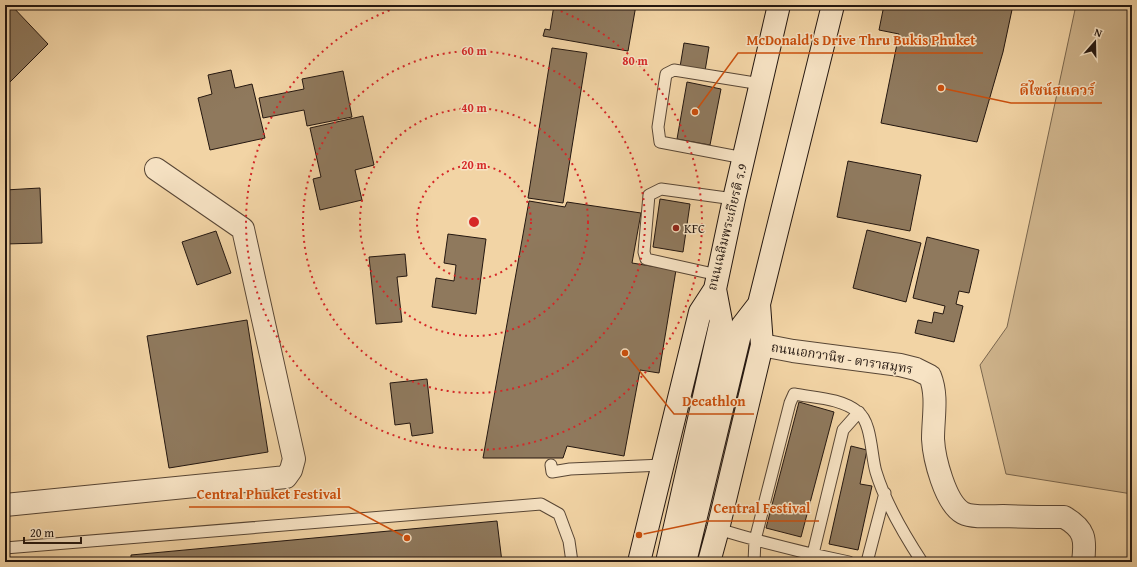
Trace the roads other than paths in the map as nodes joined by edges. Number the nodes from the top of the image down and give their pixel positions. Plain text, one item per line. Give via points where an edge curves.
1 (779, 5) edge
2 (833, 5) edge
3 (761, 84) junction
4 (744, 158) junction
5 (156, 169) dead end
6 (734, 199) junction
7 (716, 282) junction
8 (759, 304) junction
9 (762, 345) junction
10 (859, 412) junction
11 (551, 465) dead end
12 (663, 465) junction
13 (885, 493) junction
14 (5, 505) edge
15 (718, 529) junction
16 (755, 540) junction
17 (5, 548) edge
18 (812, 558) edge
19 (572, 562) edge
20 (639, 562) edge
21 (667, 562) edge
22 (685, 562) edge
23 (709, 562) edge
24 (754, 562) edge
25 (849, 562) edge
26 (867, 562) edge
27 (922, 562) edge
28 (1083, 562) edge

1 - 3 main road, ถนนเฉลิมพระเกียรติ ร.9
2 - 8 main road
3 - 4 main road, ถนนเฉลิมพระเกียรติ ร.9
3 - 4 lane via 674,70 666,74 658,127 660,142
4 - 6 main road, ถนนเฉลิมพระเกียรติ ร.9
5 - 14 main road via 243,229 294,459 291,470 286,477
6 - 7 main road, ถนนเฉลิมพระเกียรติ ร.9
6 - 7 lane via 660,189 649,194 644,252 646,259 704,271
7 - 12 main road, ถนนเฉลิมพระเกียรติ ร.9 via 700,312
7 - 21 main road via 721,321
8 - 9 main road
8 - 22 main road via 742,326
9 - 15 main road
9 - 28 main road, ถนนเอกวานิช - ดาราสมุทร via 900,365 930,376 935,395 934,452 946,493 954,503 963,513 979,516 1064,517 1075,523 1082,533
10 - 13 lane via 868,429 876,472
10 - 16 lane via 843,403 794,394
10 - 18 lane via 843,430
11 - 12 lane via 552,472
12 - 20 main road, ถนนเฉลิมพระเกียรติ ร.9
13 - 26 lane
13 - 27 lane
15 - 16 lane
15 - 23 main road
16 - 18 lane
16 - 24 lane
17 - 19 lane via 540,504 559,514 570,541
18 - 25 lane

